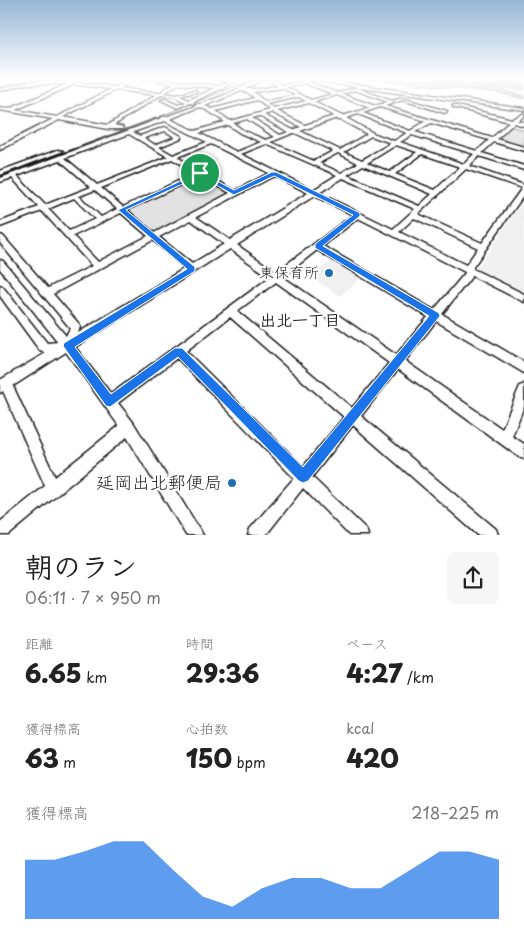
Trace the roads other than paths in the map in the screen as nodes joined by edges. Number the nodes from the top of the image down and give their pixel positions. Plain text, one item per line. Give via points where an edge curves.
1 (25, 104) edge
2 (86, 104) edge
3 (144, 104) edge
4 (172, 104) edge
5 (196, 104) junction
6 (237, 104) edge
7 (265, 104) edge
8 (302, 104) edge
9 (313, 104) edge
10 (368, 104) edge
11 (386, 104) edge
12 (418, 104) edge
13 (458, 104) edge
14 (498, 104) edge
15 (502, 104) edge
16 (455, 106) junction
17 (178, 107) junction
18 (377, 107) junction
19 (524, 107) edge
20 (0, 110) edge
21 (9, 111) junction
22 (212, 111) junction
23 (275, 112) junction
24 (359, 112) junction
25 (445, 112) junction
26 (524, 114) edge
27 (0, 115) edge
28 (262, 115) junction
29 (164, 118) junction
30 (249, 118) junction
31 (338, 118) junction
32 (57, 119) junction
33 (430, 121) junction
34 (513, 121) junction
35 (227, 123) junction
36 (524, 124) edge
37 (108, 126) junction
38 (306, 127) junction
39 (121, 128) junction
40 (294, 131) junction
41 (129, 132) junction
42 (411, 132) junction
43 (194, 133) junction
44 (371, 134) junction
45 (279, 137) junction
46 (140, 138) junction
47 (493, 140) junction
48 (211, 142) junction
49 (266, 143) junction
50 (394, 144) junction
51 (155, 147) junction
52 (0, 148) edge
53 (524, 149) edge
54 (339, 151) junction
55 (421, 152) junction
56 (237, 154) junction
57 (478, 154) junction
58 (60, 157) junction
59 (172, 157) junction
60 (314, 163) junction
61 (363, 163) junction
62 (508, 163) junction
63 (463, 167) junction
64 (524, 168) edge
65 (0, 173) edge
66 (200, 173) junction
67 (274, 173) junction
68 (391, 174) junction
69 (13, 175) junction
70 (343, 176) junction
71 (496, 178) junction
72 (0, 180) edge
73 (96, 187) junction
74 (524, 189) edge
75 (234, 193) junction
76 (315, 193) junction
77 (436, 193) junction
78 (74, 195) junction
79 (43, 208) junction
80 (420, 209) junction
81 (122, 210) junction
82 (358, 215) junction
83 (414, 215) junction
84 (190, 216) junction
85 (100, 220) junction
86 (0, 225) edge
87 (394, 233) junction
88 (68, 235) junction
89 (153, 236) junction
90 (0, 238) edge
91 (232, 244) junction
92 (317, 246) junction
93 (484, 246) junction
94 (0, 264) edge
95 (97, 266) junction
96 (192, 269) junction
97 (469, 271) junction
98 (276, 277) junction
99 (0, 289) edge
100 (47, 293) junction
101 (524, 298) edge
102 (230, 311) junction
103 (436, 316) junction
104 (46, 321) joint
105 (68, 346) junction
106 (178, 351) junction
107 (398, 363) junction
108 (524, 368) edge
109 (3, 386) edge
110 (524, 390) edge
111 (110, 402) junction
112 (352, 417) junction
113 (128, 426) junction
114 (505, 438) junction
115 (524, 452) edge
116 (303, 476) junction
117 (53, 488) junction
118 (0, 532) edge
119 (195, 535) edge
120 (256, 535) edge
121 (360, 535) edge
122 (490, 535) edge

1 - 21 street
2 - 32 street
3 - 37 street
4 - 17 street
5 - 17 street
5 - 22 street
5 - 29 street
6 - 22 street
7 - 23 street
8 - 23 street
9 - 31 street
10 - 18 street
11 - 18 street
12 - 25 street
13 - 16 street
14 - 19 street
15 - 19 street
16 - 25 street
16 - 34 street
17 - 39 street
18 - 24 street
18 - 33 street
20 - 21 street
21 - 27 street
21 - 32 street
22 - 35 street
23 - 28 street
23 - 38 street
24 - 31 street
24 - 42 street
25 - 33 street
26 - 34 street
28 - 30 street
28 - 40 street
29 - 41 street
29 - 43 street
30 - 35 street
30 - 45 street
31 - 38 street
31 - 44 street
32 - 37 street
32 - 52 street
33 - 42 street
33 - 47 street
34 - 36 street
34 - 47 street
35 - 43 street
35 - 49 street
37 - 39 street
38 - 40 street
39 - 65 street
40 - 45 street
40 - 54 street
41 - 46 street
41 - 58 street
42 - 50 street
42 - 57 street
43 - 48 street
44 - 50 street
44 - 54 street
45 - 49 street
46 - 51 street
46 - 51 street via 165,130 180,137
47 - 53 street
47 - 57 street
48 - 56 street
48 - 59 street
49 - 56 street
49 - 60 street
50 - 55 street
50 - 61 street
51 - 59 street
54 - 60 street
54 - 61 street
55 - 63 street
55 - 68 street
56 - 67 street
57 - 62 street
57 - 63 street
58 - 69 street
58 - 73 street
59 - 66 street
59 - 73 street
60 - 70 street
61 - 68 street
61 - 70 street
62 - 64 street
62 - 71 street
63 - 71 street
63 - 77 street
66 - 75 street
66 - 81 street
67 - 75 street
67 - 76 street
68 - 77 street
69 - 72 street
69 - 79 street
70 - 76 street
70 - 80 street
71 - 74 street
73 - 78 street
73 - 81 street
74 - 93 street
75 - 84 street
76 - 82 street
76 - 91 street
77 - 80 street
78 - 79 street
78 - 85 street
79 - 86 street
79 - 88 street
80 - 83 street
81 - 85 street
81 - 89 street
82 - 87 street
82 - 92 street
83 - 87 street
83 - 93 street
84 - 89 street
84 - 91 street via 227,244
85 - 88 street
87 - 97 street
88 - 95 street
89 - 95 street
89 - 96 street
90 - 100 street
91 - 96 street
91 - 98 street
92 - 98 street
92 - 103 street
93 - 97 street
94 - 104 street
95 - 100 street
96 - 105 street
97 - 101 street
97 - 103 street via 470,274
98 - 102 street
98 - 107 street
99 - 105 street via 44,348
100 - 105 street via 75,327
102 - 106 street
102 - 112 street
103 - 107 street
103 - 108 street
104 - 105 street
105 - 109 street
105 - 111 street
106 - 111 street
106 - 116 street
107 - 112 street
107 - 114 street
109 - 117 street
110 - 114 street
111 - 113 street
112 - 116 street
112 - 122 street
113 - 117 street
113 - 119 street
114 - 115 street
116 - 120 street
116 - 121 street
117 - 118 street

